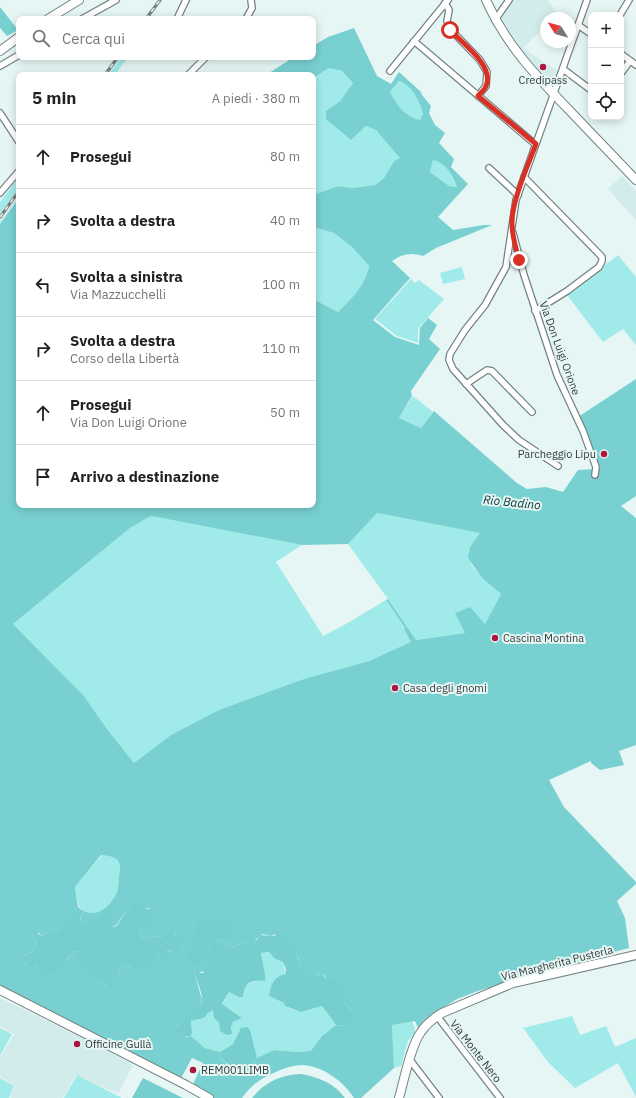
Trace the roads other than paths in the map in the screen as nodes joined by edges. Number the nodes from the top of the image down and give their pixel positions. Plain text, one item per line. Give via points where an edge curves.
1 (79, 0) edge
2 (116, 0) edge
3 (186, 0) edge
4 (250, 0) edge
5 (486, 0) edge
6 (509, 0) edge
7 (587, 0) edge
8 (629, 0) edge
9 (446, 2) edge
10 (622, 12) edge
11 (53, 16) edge
12 (87, 16) edge
13 (178, 16) edge
14 (248, 16) edge
15 (495, 20) junction
16 (578, 25) junction
17 (588, 32) edge
18 (16, 39) edge
19 (414, 42) junction
20 (0, 51) edge
21 (624, 56) edge
22 (16, 57) edge
23 (203, 60) edge
24 (630, 61) junction
25 (636, 65) edge
26 (0, 66) edge
27 (562, 69) junction
28 (624, 69) edge
29 (390, 71) dead end
30 (191, 72) edge
31 (588, 88) edge
32 (554, 94) junction
33 (478, 96) junction
34 (0, 113) edge
35 (16, 137) edge
36 (536, 144) junction
37 (489, 168) dead end
38 (16, 174) edge
39 (524, 177) junction
40 (636, 180) edge
41 (0, 193) edge
42 (518, 195) junction
43 (512, 225) junction
44 (535, 311) junction
45 (466, 384) junction
46 (532, 412) dead end
47 (558, 466) dead end
48 (595, 475) dead end
49 (636, 954) edge
50 (0, 990) edge
51 (437, 1016) junction
52 (410, 1060) junction
53 (208, 1098) edge
54 (399, 1098) edge
55 (439, 1098) edge
56 (500, 1098) edge

1 - 11 street
2 - 12 street
3 - 13 street
4 - 14 street via 252,8
5 - 15 street
6 - 15 street
7 - 16 street
8 - 10 street
9 - 19 street
9 - 33 street via 450,30 480,60 487,72 486,86
15 - 32 street via 517,53
16 - 17 street
16 - 27 street
18 - 20 street
19 - 29 street
19 - 33 street
21 - 24 street
22 - 26 street
23 - 30 street
24 - 25 street
24 - 28 street
27 - 31 street
27 - 32 street
32 - 36 street
32 - 40 street
33 - 36 street
34 - 35 street
36 - 39 street
37 - 42 street
38 - 41 street
39 - 42 street
39 - 44 street via 602,257 599,267
42 - 43 street
43 - 44 street, Via Don Luigi Orione via 519,260
43 - 45 street via 506,267 485,305 450,354 449,360 453,369
44 - 48 street, Via Don Luigi Orione via 557,375 596,467
45 - 46 street via 487,370 492,371
45 - 47 street via 503,425
49 - 51 street, Via Margherita Pusterla via 513,983
50 - 53 street
51 - 52 street, Via Margherita Pusterla via 420,1032
51 - 56 street, Via Monte Nero
52 - 54 street, Via Margherita Pusterla
52 - 55 street

